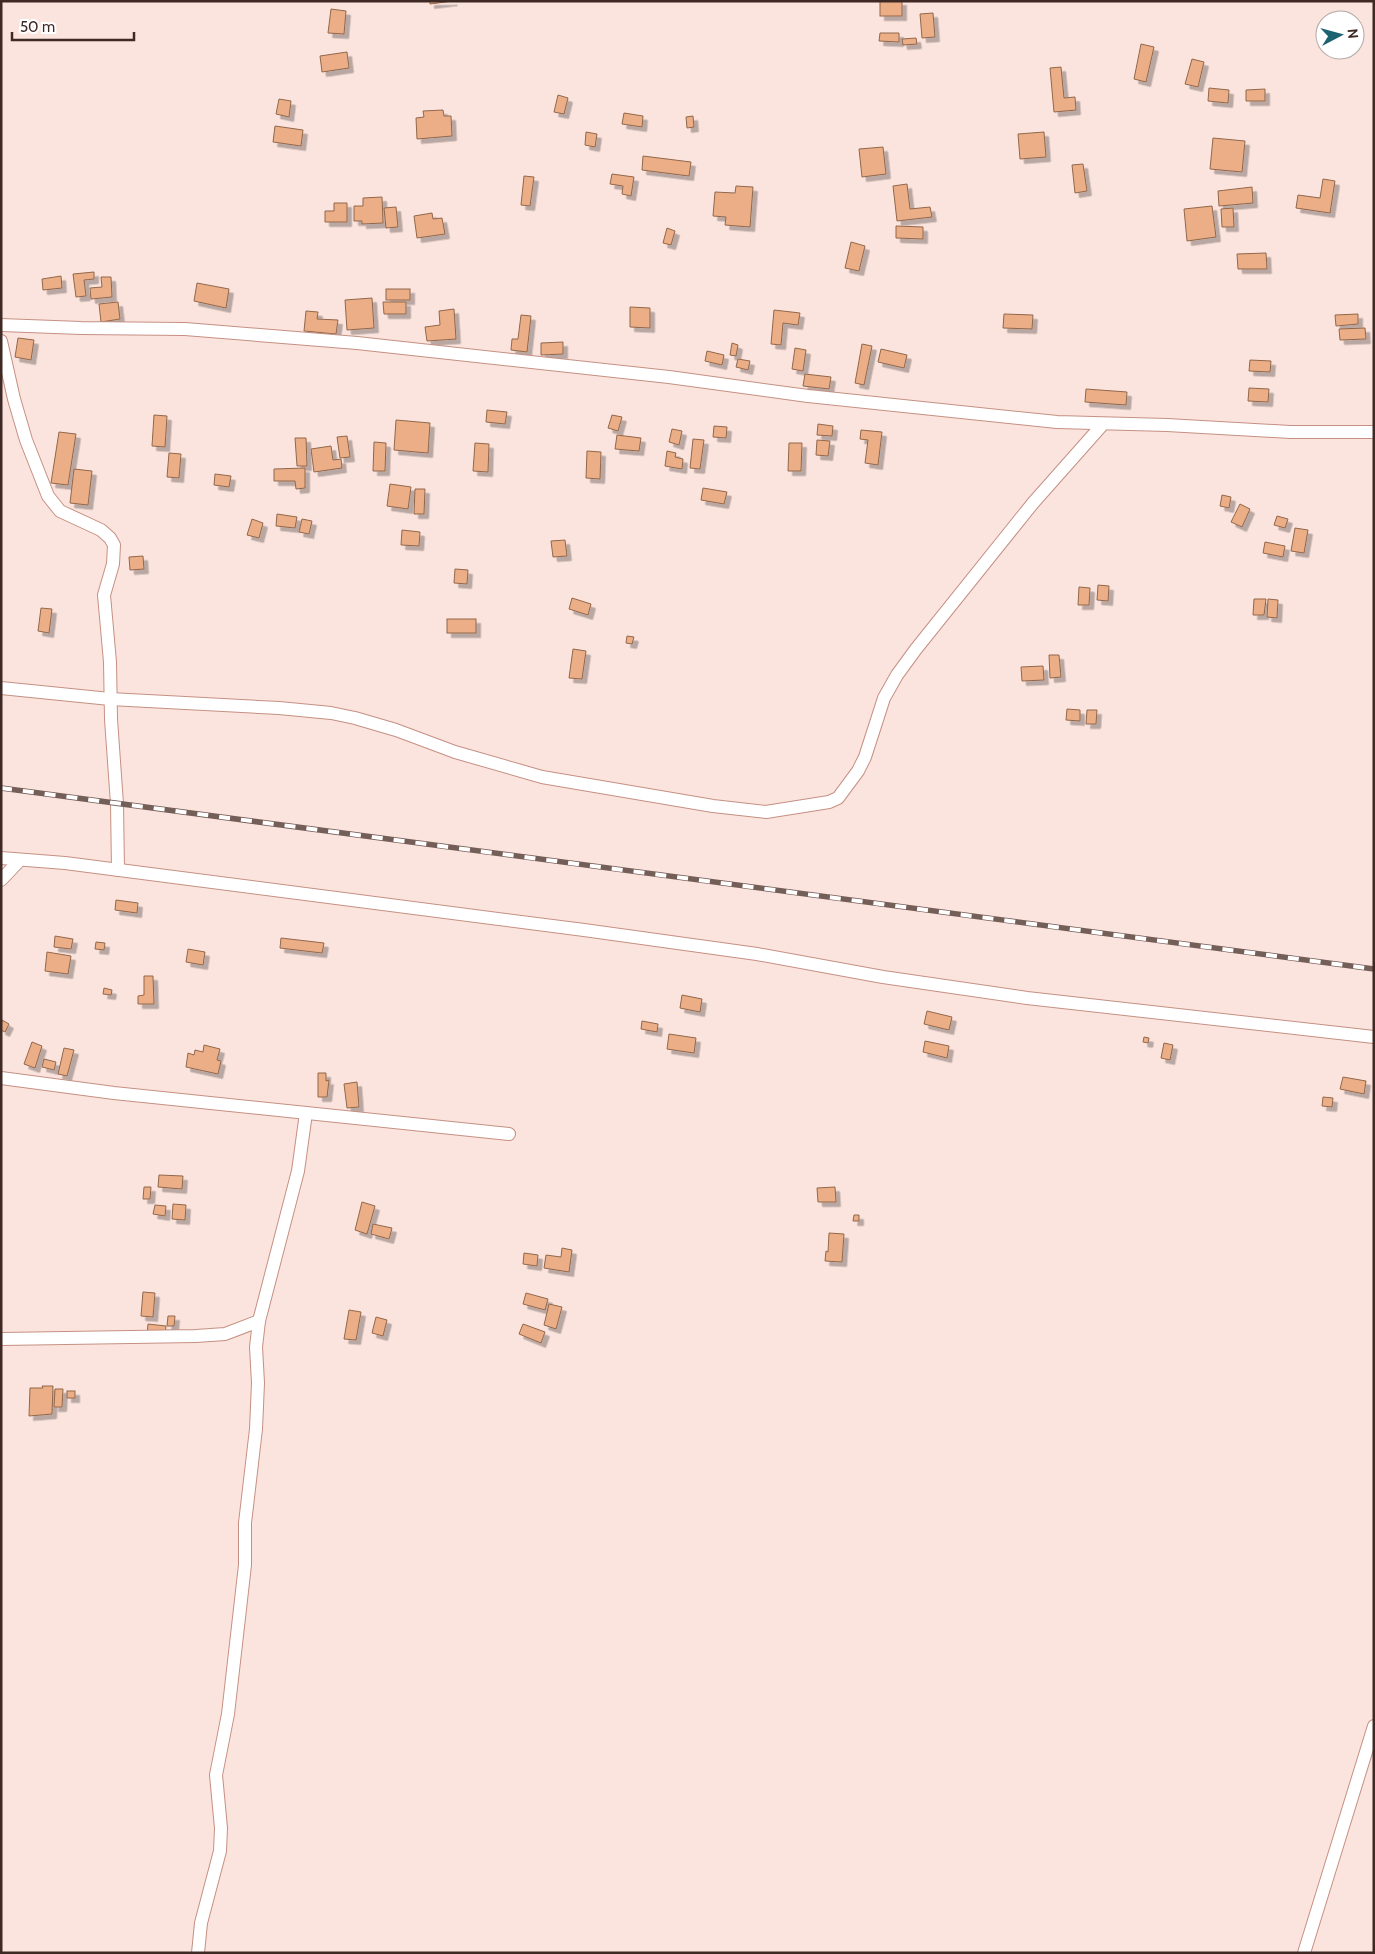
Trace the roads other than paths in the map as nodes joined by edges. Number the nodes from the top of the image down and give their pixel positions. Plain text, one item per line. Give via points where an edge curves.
1 (1, 325) edge
2 (1, 341) edge
3 (1103, 424) junction
4 (1374, 432) edge
5 (1, 688) edge
6 (110, 699) junction
7 (1, 858) edge
8 (20, 860) junction
9 (118, 870) junction
10 (1, 880) edge
11 (1374, 1037) edge
12 (1, 1078) edge
13 (306, 1113) junction
14 (509, 1134) dead end
15 (259, 1320) junction
16 (1, 1339) edge
17 (1374, 1726) edge
18 (198, 1953) edge
19 (1304, 1953) edge

1 - 3 street via 185,329 357,343 669,377 808,396
2 - 6 street via 26,440 48,496 60,511 101,530 114,545 113,564 104,595
3 - 4 street
3 - 6 street via 1033,503 916,649 884,698 858,771 838,798 829,802 766,812 713,806 542,777 355,718 279,708
5 - 6 street
6 - 9 street
7 - 8 street
8 - 9 street
8 - 10 street
9 - 11 street via 757,954 1027,998
12 - 13 street
13 - 14 street
13 - 15 street via 298,1171
15 - 16 street via 225,1334
15 - 18 street via 256,1429 245,1523 244,1574 228,1714 216,1775 220,1851 201,1923
17 - 19 street

